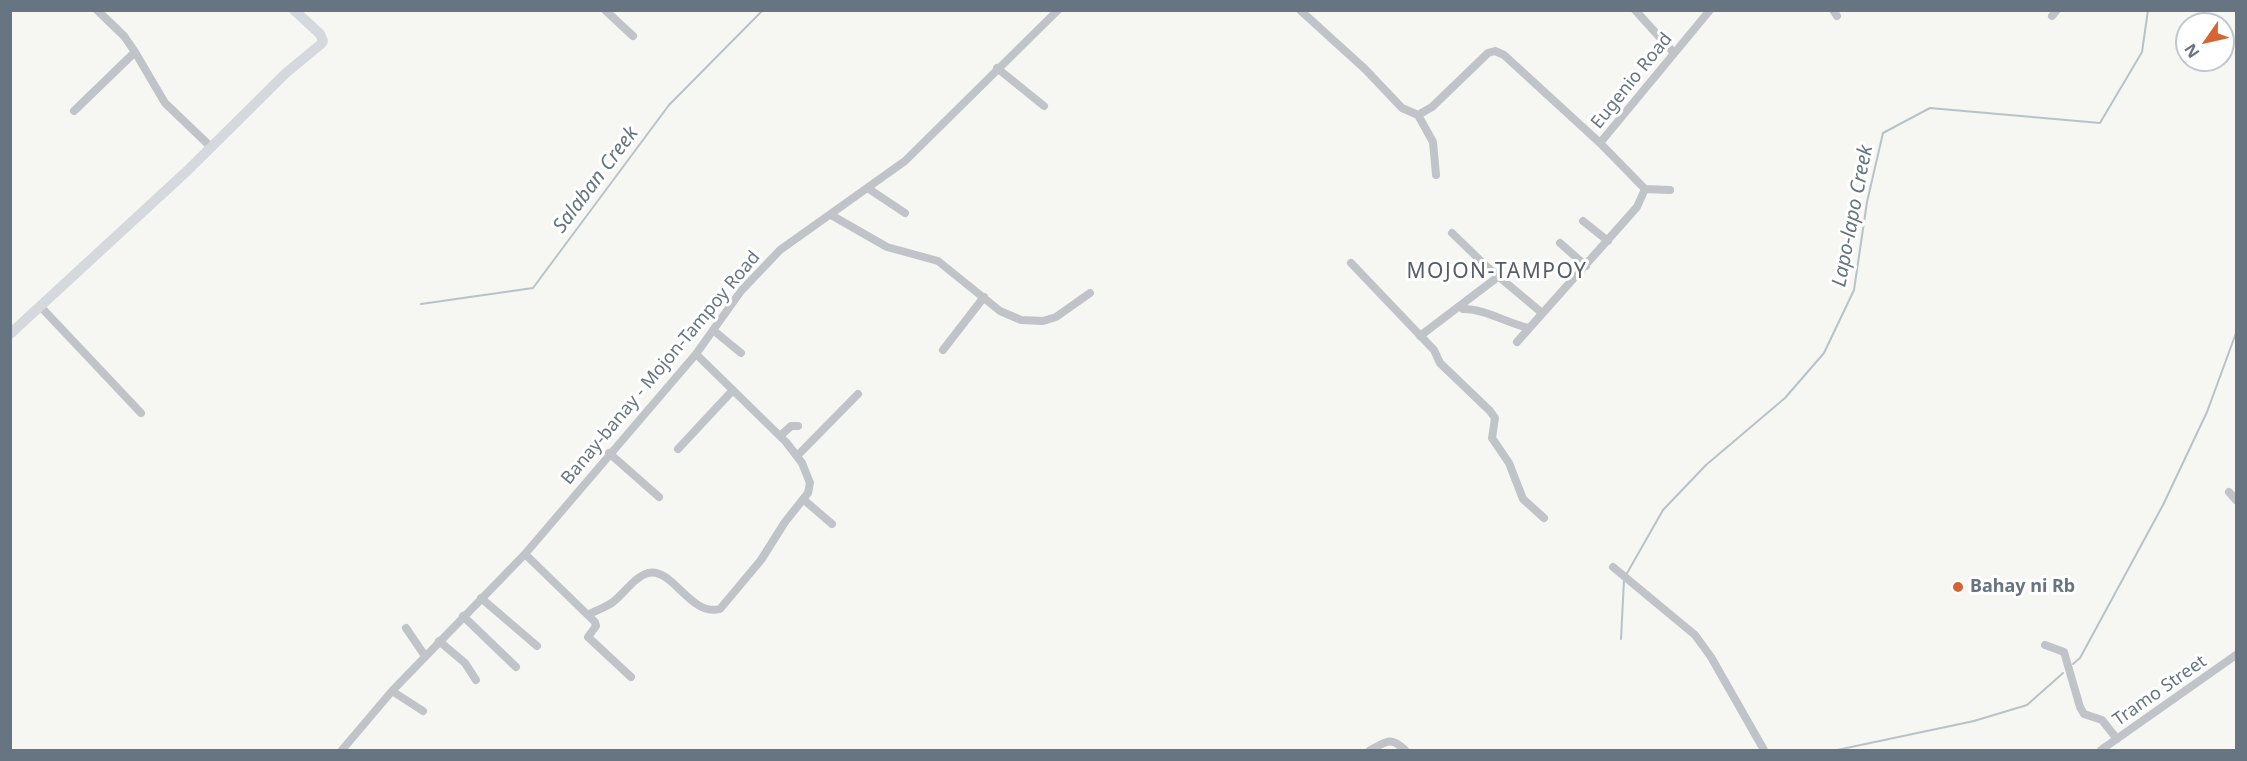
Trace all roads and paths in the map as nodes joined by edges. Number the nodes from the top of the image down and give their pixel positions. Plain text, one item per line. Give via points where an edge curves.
1 (97, 10) edge
2 (294, 10) edge
3 (605, 10) edge
4 (1058, 10) edge
5 (1300, 10) edge
6 (1635, 10) edge
7 (1710, 10) edge
8 (633, 36) dead end
9 (135, 52) junction
10 (1674, 53) junction
11 (997, 68) junction
12 (1044, 106) dead end
13 (74, 111) dead end
14 (1418, 115) junction
15 (1600, 143) junction
16 (211, 147) junction
17 (1436, 176) dead end
18 (869, 189) junction
19 (1645, 189) junction
20 (1670, 190) dead end
21 (906, 213) dead end
22 (831, 215) junction
23 (1583, 221) dead end
24 (1452, 233) dead end
25 (1608, 241) junction
26 (1560, 243) dead end
27 (1352, 263) dead end
28 (1586, 266) junction
29 (1499, 276) junction
30 (1090, 293) dead end
31 (984, 297) junction
32 (40, 306) junction
33 (1463, 309) dead end
34 (1542, 313) junction
35 (1529, 328) junction
36 (713, 330) junction
37 (10, 334) edge
38 (1420, 336) junction
39 (1517, 342) dead end
40 (943, 350) dead end
41 (741, 353) dead end
42 (696, 354) junction
43 (733, 390) junction
44 (858, 394) dead end
45 (141, 413) dead end
46 (798, 426) dead end
47 (780, 436) junction
48 (678, 449) dead end
49 (609, 453) junction
50 (797, 456) junction
51 (2229, 492) dead end
52 (659, 497) dead end
53 (803, 499) junction
54 (2236, 500) edge
55 (1544, 518) dead end
56 (832, 524) dead end
57 (525, 554) junction
58 (1613, 567) dead end
59 (481, 598) junction
60 (588, 615) junction
61 (463, 616) junction
62 (406, 628) dead end
63 (439, 640) junction
64 (2044, 645) dead end
65 (537, 646) dead end
66 (2236, 655) edge
67 (425, 656) junction
68 (516, 667) dead end
69 (631, 677) dead end
70 (476, 680) dead end
71 (392, 690) junction
72 (423, 711) dead end
73 (2117, 739) junction
74 (346, 749) edge
75 (1370, 750) edge
76 (1405, 750) edge
77 (1764, 750) edge
78 (2101, 750) edge

1 - 9 street
2 - 16 street via 320,34 322,42
3 - 8 street
4 - 11 street, Banay-banay - Mojon-Tampoy Road
5 - 14 street via 1402,108
6 - 10 street
7 - 10 street, Eugenio Road
9 - 13 street
9 - 16 street via 165,103
10 - 15 street, Eugenio Road
11 - 12 street
11 - 18 street, Banay-banay - Mojon-Tampoy Road via 905,161
14 - 15 street via 1495,51
14 - 17 street via 1433,142
15 - 19 street
16 - 32 street
18 - 21 street
18 - 22 street, Banay-banay - Mojon-Tampoy Road
19 - 20 street
19 - 25 street via 1637,207
22 - 31 street via 886,247 938,261
22 - 36 street, Banay-banay - Mojon-Tampoy Road via 765,264
23 - 25 street
24 - 29 street
25 - 28 street
26 - 28 street
27 - 38 street
28 - 34 street
29 - 34 street
29 - 38 street
30 - 31 street via 1056,317 1043,321 1012,317
31 - 40 street
32 - 37 street
32 - 45 street
33 - 35 street via 1482,310 1502,321
34 - 35 street
35 - 39 street
36 - 41 street
36 - 42 street, Banay-banay - Mojon-Tampoy Road
38 - 55 street via 1440,363 1495,418 1492,438 1509,463 1523,499
42 - 43 street
42 - 49 street, Banay-banay - Mojon-Tampoy Road
43 - 47 street
43 - 48 street
44 - 50 street
46 - 47 street via 790,426
47 - 50 street
49 - 52 street
49 - 57 street, Banay-banay - Mojon-Tampoy Road
50 - 53 street via 810,483
51 - 54 street
53 - 56 street
53 - 60 street via 761,560 720,609 703,608 662,575 651,573 637,579 612,603
57 - 59 street, Banay-banay - Mojon-Tampoy Road
57 - 60 street
58 - 77 street via 1695,635
59 - 61 street, Banay-banay - Mojon-Tampoy Road
59 - 65 street
60 - 69 street via 596,626 588,637
61 - 63 street, Banay-banay - Mojon-Tampoy Road
61 - 68 street
62 - 67 street
63 - 67 street, Banay-banay - Mojon-Tampoy Road
63 - 70 street via 465,663
64 - 73 street via 2064,652 2080,708 2084,714 2102,720
66 - 73 street, Tramo Street
67 - 71 street, Banay-banay - Mojon-Tampoy Road
71 - 72 street
71 - 74 street, Banay-banay - Mojon-Tampoy Road
73 - 78 street, Tramo Street
75 - 76 street via 1394,741

